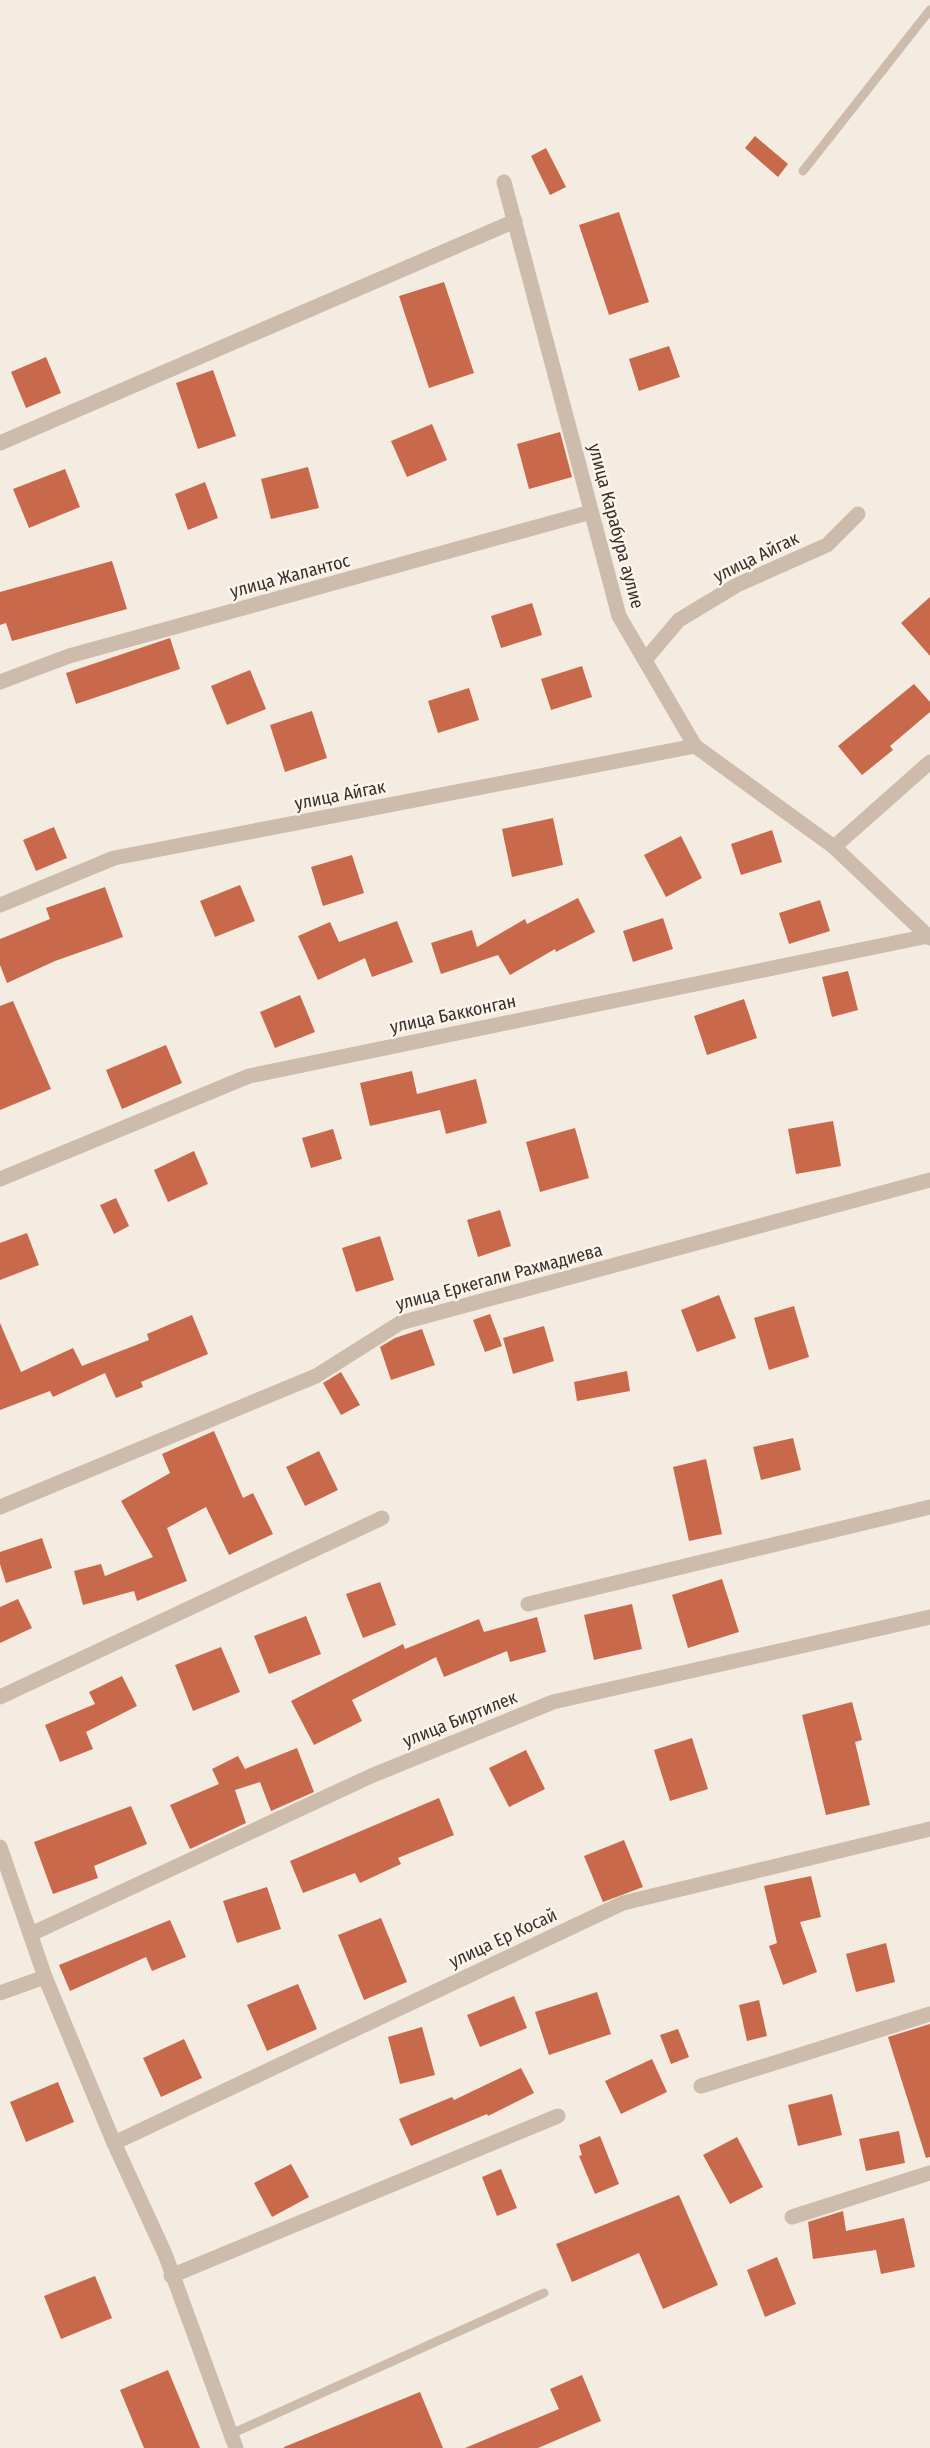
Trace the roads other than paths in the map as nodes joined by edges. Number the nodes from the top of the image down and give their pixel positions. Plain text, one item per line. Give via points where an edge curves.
1 (930, 10) edge
2 (803, 171) dead end
3 (504, 182) dead end
4 (515, 221) junction
5 (0, 443) edge
6 (591, 512) junction
7 (858, 514) dead end
8 (645, 660) junction
9 (0, 682) edge
10 (695, 746) junction
11 (930, 762) edge
12 (834, 847) junction
13 (0, 905) edge
14 (929, 937) edge
15 (0, 1179) edge
16 (930, 1180) edge
17 (0, 1507) edge
18 (930, 1507) edge
19 (382, 1518) dead end
20 (528, 1604) dead end
21 (930, 1617) edge
22 (0, 1697) edge
23 (930, 1828) edge
24 (0, 1847) edge
25 (31, 1934) junction
26 (45, 1977) junction
27 (0, 1993) edge
28 (930, 2014) edge
29 (700, 2086) dead end
30 (558, 2116) dead end
31 (114, 2143) junction
32 (930, 2173) edge
33 (792, 2217) dead end
34 (171, 2276) junction
35 (544, 2293) dead end
36 (233, 2441) edge

1 - 2 lane
3 - 4 street, улица Карабура аулие
4 - 5 street
4 - 6 street, улица Карабура аулие
6 - 8 street, улица Карабура аулие via 618,615
6 - 9 street, улица Жалантос via 69,656
7 - 8 street, улица Айгак via 827,545 736,585 679,620
8 - 10 street, улица Карабура аулие
10 - 12 street, улица Карабура аулие
10 - 13 street, улица Айгак via 114,858
11 - 12 street
12 - 14 street, улица Карабура аулие
14 - 15 street, улица Бакконган via 249,1076
16 - 17 street, улица Еркегали Рахмадиева via 400,1323 316,1376
18 - 20 street
19 - 22 street
21 - 25 street, улица Биртилек via 553,1702 371,1776
23 - 31 street, улица Ер Косай via 623,1903
24 - 25 street
25 - 26 street
26 - 27 street
26 - 31 street
28 - 29 street
30 - 34 street
31 - 34 street via 165,2254
32 - 33 street
34 - 36 street
35 - 36 lane

